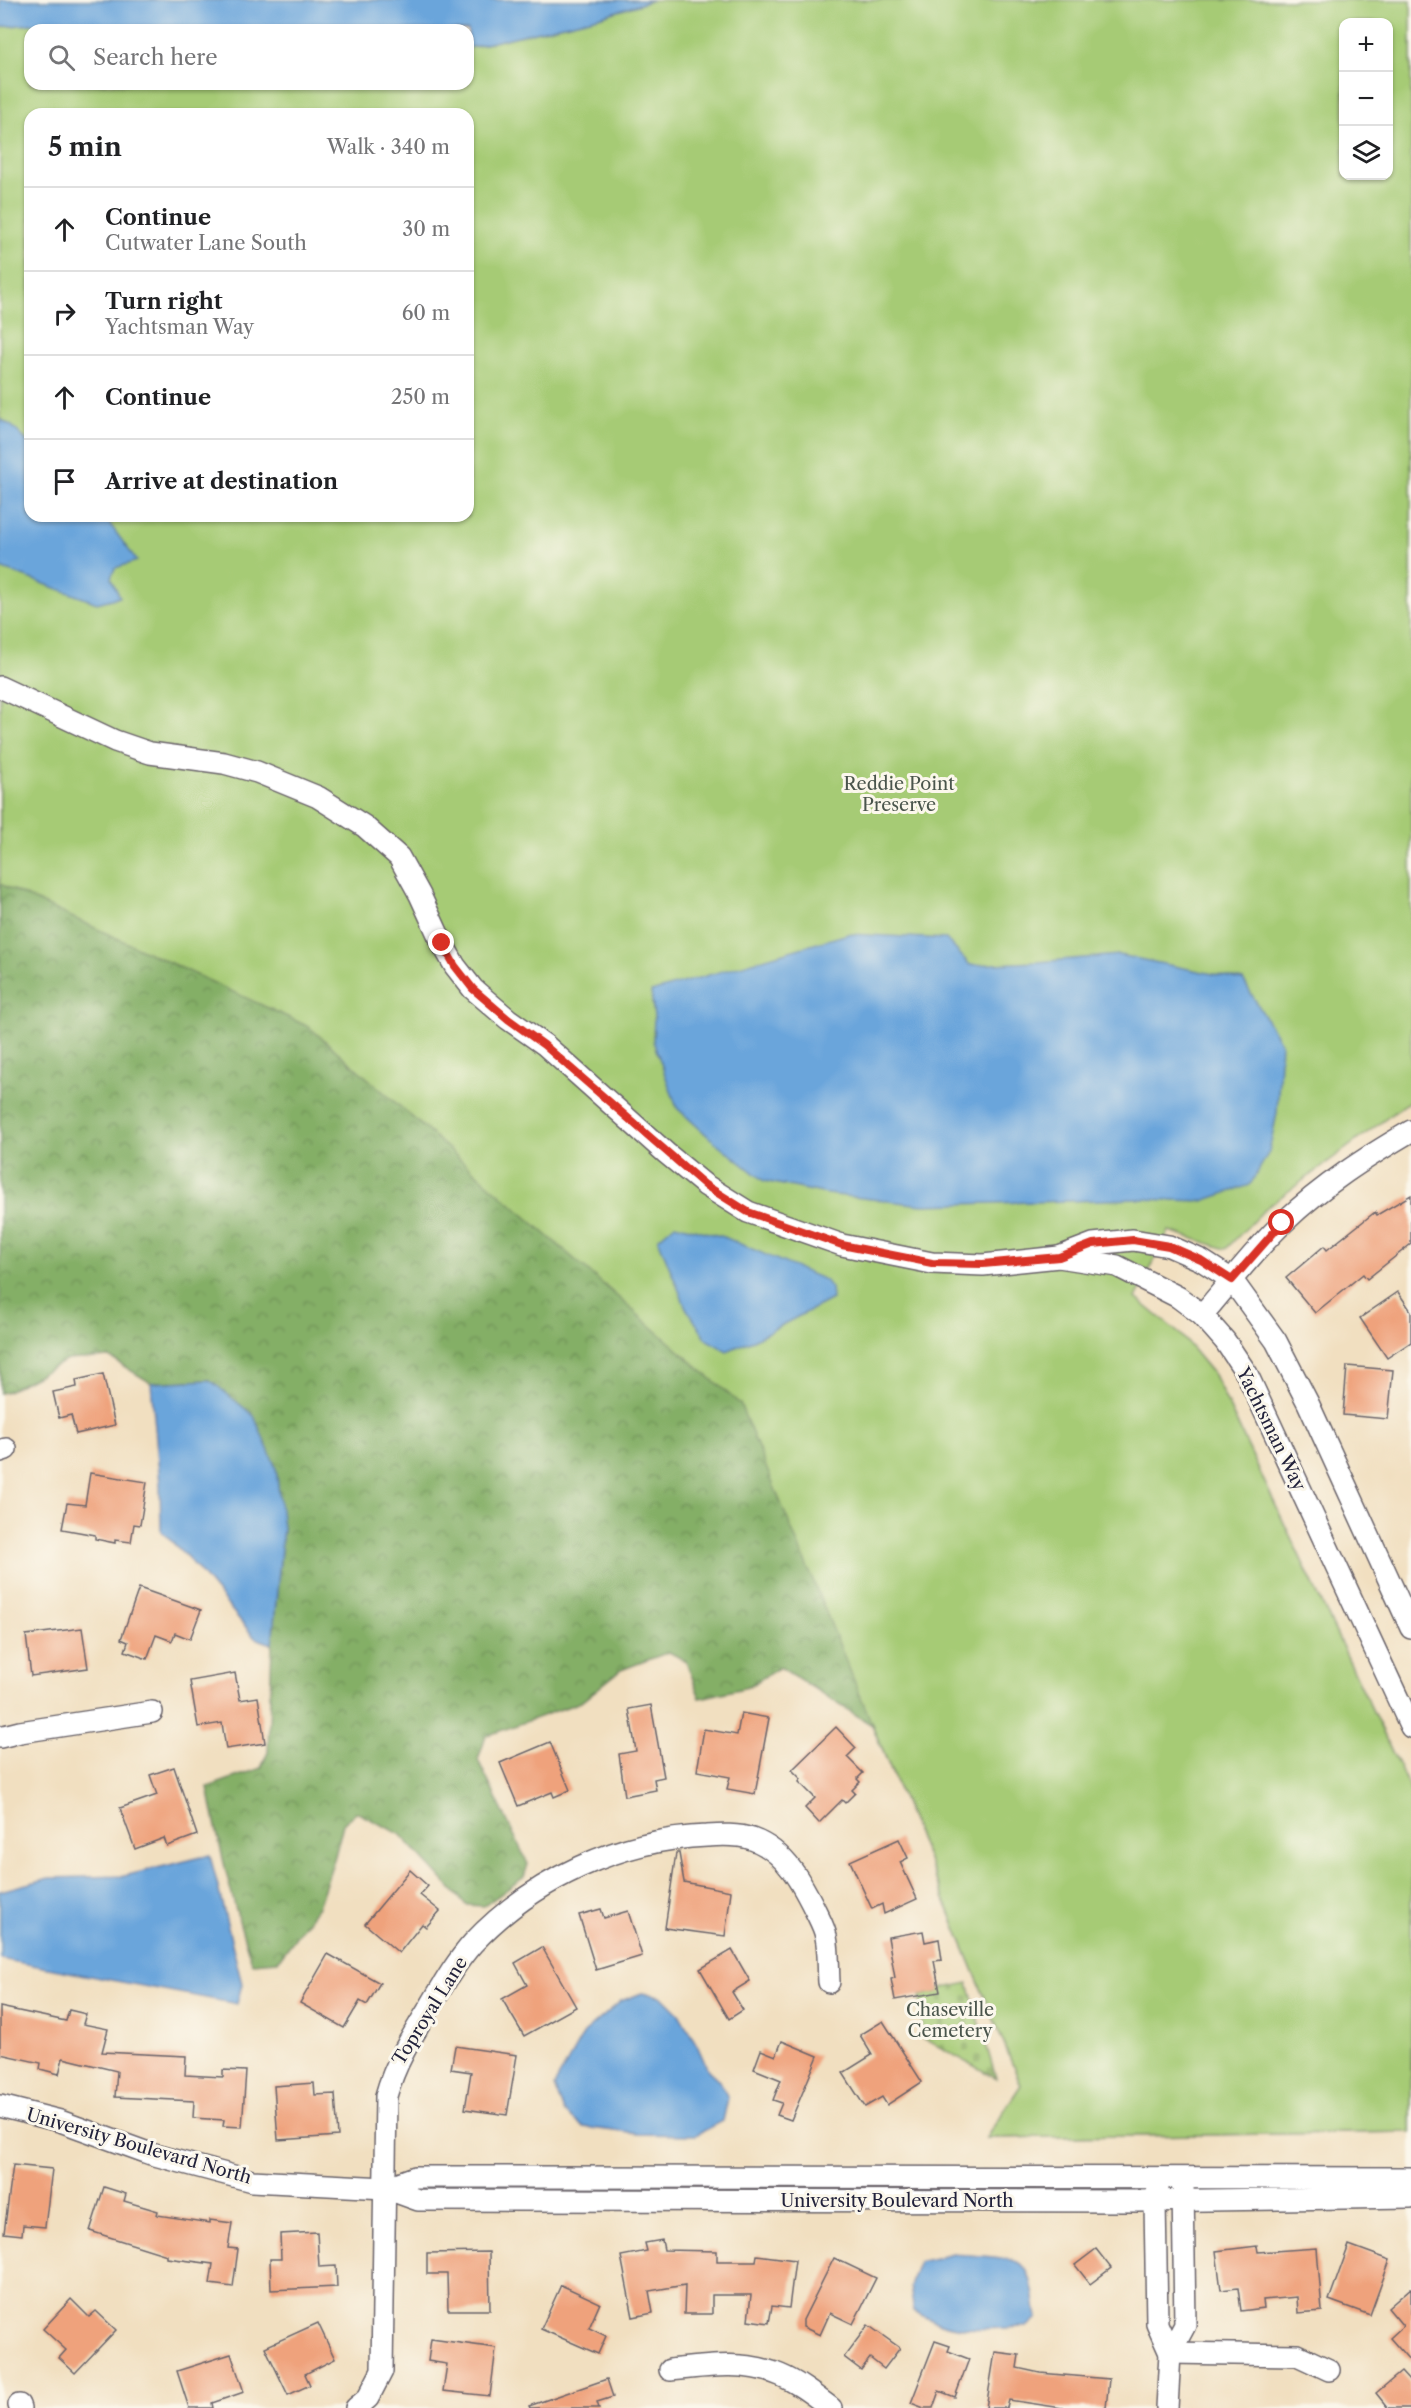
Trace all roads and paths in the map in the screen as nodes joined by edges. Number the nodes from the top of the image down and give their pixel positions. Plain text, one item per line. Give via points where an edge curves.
1 (0, 687) edge
2 (1411, 1131) edge
3 (1059, 1257) junction
4 (1232, 1280) junction
5 (1202, 1315) junction
6 (1411, 1628) edge
7 (1402, 1682) edge
8 (152, 1712) dead end
9 (1411, 1727) edge
10 (0, 1737) edge
11 (829, 1982) dead end
12 (0, 2106) edge
13 (1160, 2176) junction
14 (1182, 2176) junction
15 (1411, 2178) edge
16 (386, 2188) junction
17 (1411, 2197) edge
18 (1184, 2200) junction
19 (1155, 2201) junction
20 (1170, 2353) junction
21 (670, 2370) dead end
22 (1329, 2370) dead end
23 (356, 2408) edge
24 (831, 2408) edge
25 (1167, 2408) edge

1 - 3 street via 115,741 150,753 224,763 257,772 318,797 364,826 399,857 442,943 473,989 697,1178 748,1212 842,1245 932,1263 983,1264
2 - 4 street via 1356,1163 1317,1192 1282,1223
3 - 4 street via 1093,1244 1133,1240 1169,1246
3 - 5 street, Yachtsman Way via 1117,1266 1178,1297
4 - 5 street
4 - 6 street via 1287,1362
5 - 7 street, Yachtsman Way via 1247,1374
7 - 9 street, Yachtsman Way
8 - 10 street
11 - 16 street, Toproyal Lane via 826,1935 800,1881 774,1852 751,1839 684,1836 592,1861 543,1886 502,1917 473,1943 450,1973 391,2079 386,2096
12 - 16 street, University Boulevard North via 252,2181
13 - 14 street, University Boulevard North
13 - 16 street, University Boulevard North via 415,2177
13 - 19 street
14 - 15 street, University Boulevard North
14 - 18 street
16 - 19 street, University Boulevard North via 418,2200
16 - 23 street, Toproyal Lane via 382,2370 368,2398
17 - 18 street, University Boulevard North
18 - 19 street, University Boulevard North
18 - 20 street via 1185,2325
19 - 20 street via 1157,2324
20 - 22 street via 1297,2355
20 - 25 street
21 - 24 street via 719,2365 761,2368 799,2385

